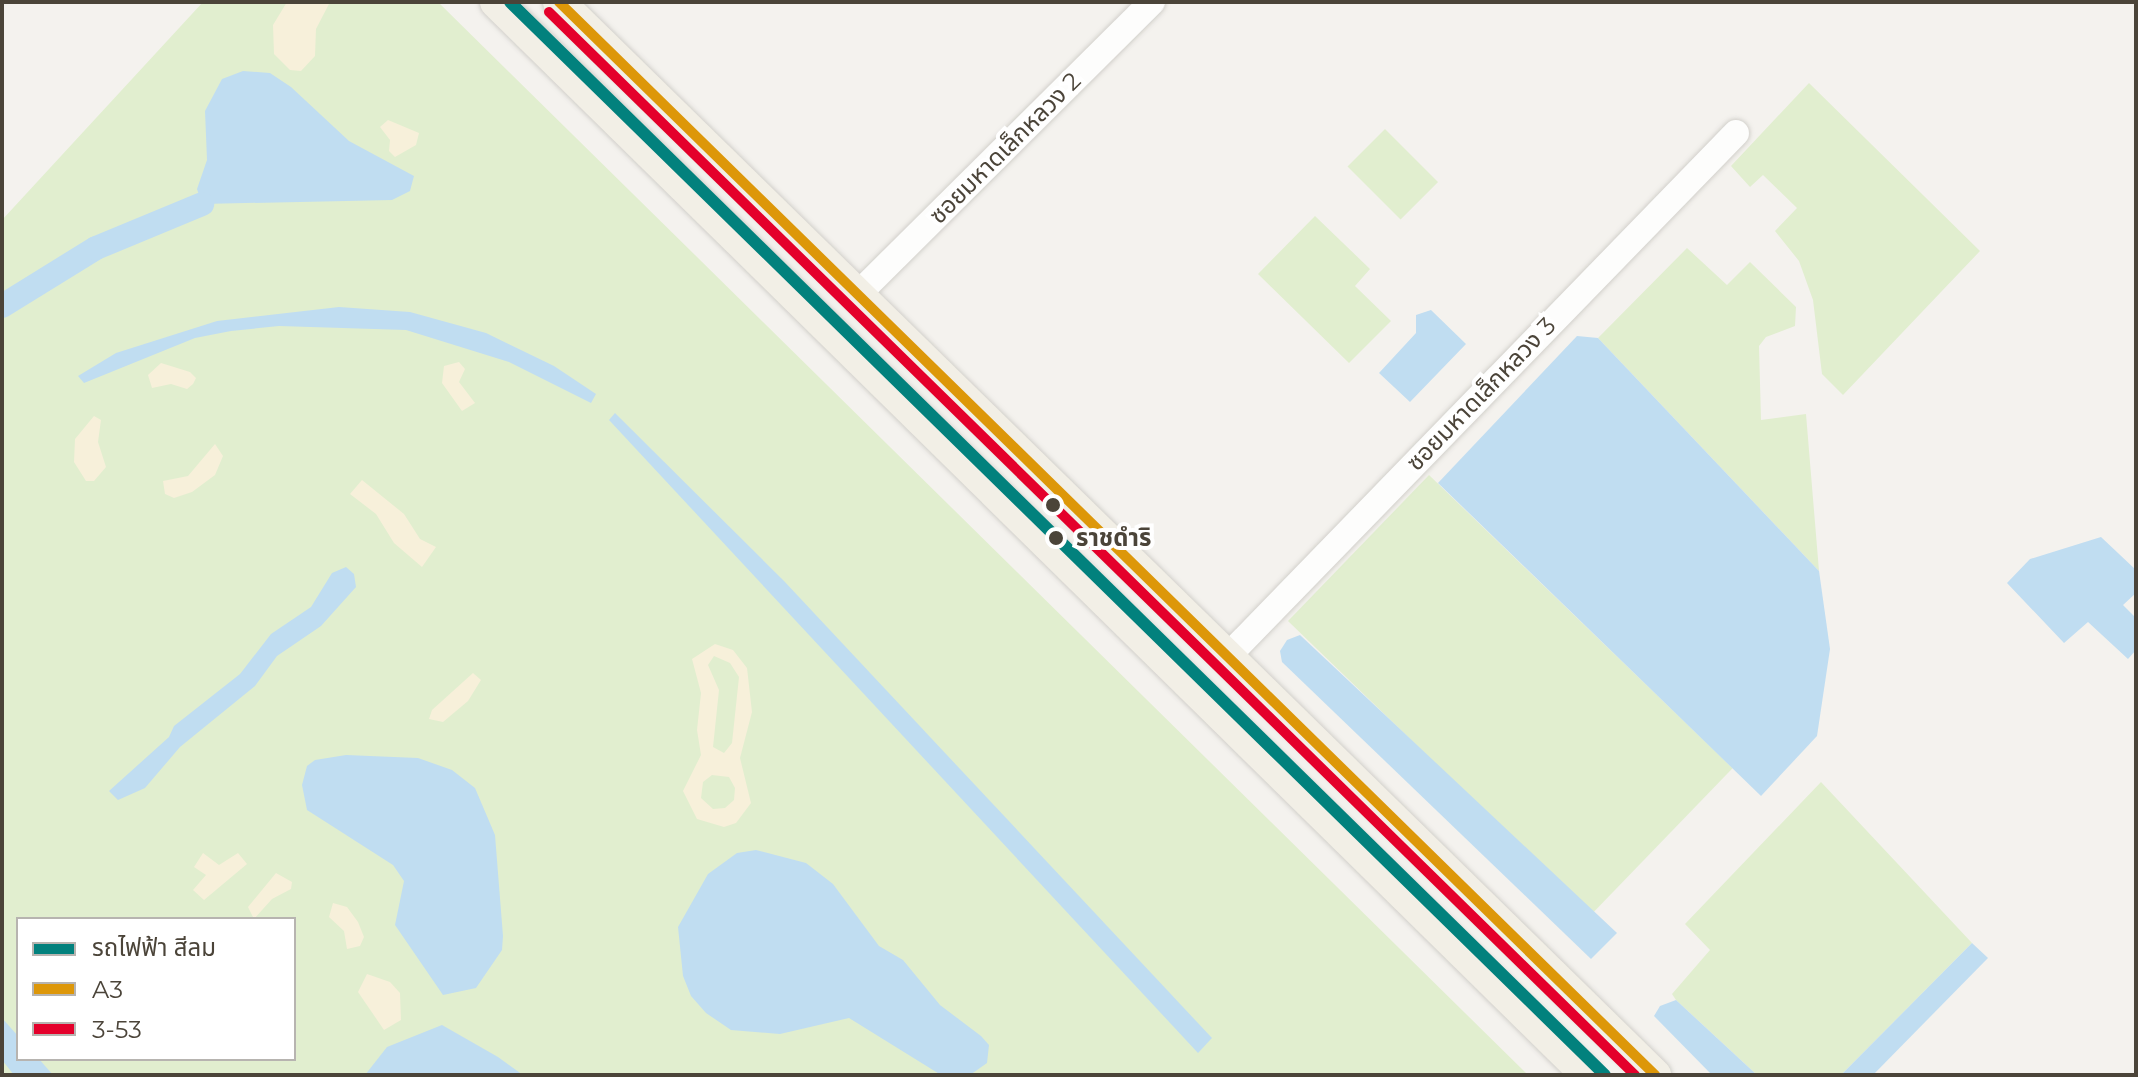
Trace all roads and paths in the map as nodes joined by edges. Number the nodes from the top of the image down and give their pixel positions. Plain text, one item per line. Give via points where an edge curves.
1 (496, 2) edge
2 (559, 2) edge
3 (1152, 2) edge
4 (1736, 133) dead end
5 (858, 294) junction
6 (826, 327) junction
7 (1228, 656) junction
8 (1579, 1000) junction
9 (1545, 1034) junction
10 (1587, 1075) edge
11 (1655, 1075) edge

1 - 6 main road
2 - 5 main road
3 - 5 street, ซอยมหาดเล็กหลวง 2
4 - 7 street, ซอยมหาดเล็กหลวง 3
5 - 6 main road
5 - 7 main road
6 - 9 main road
7 - 8 main road
8 - 9 main road
8 - 11 main road
9 - 10 main road

